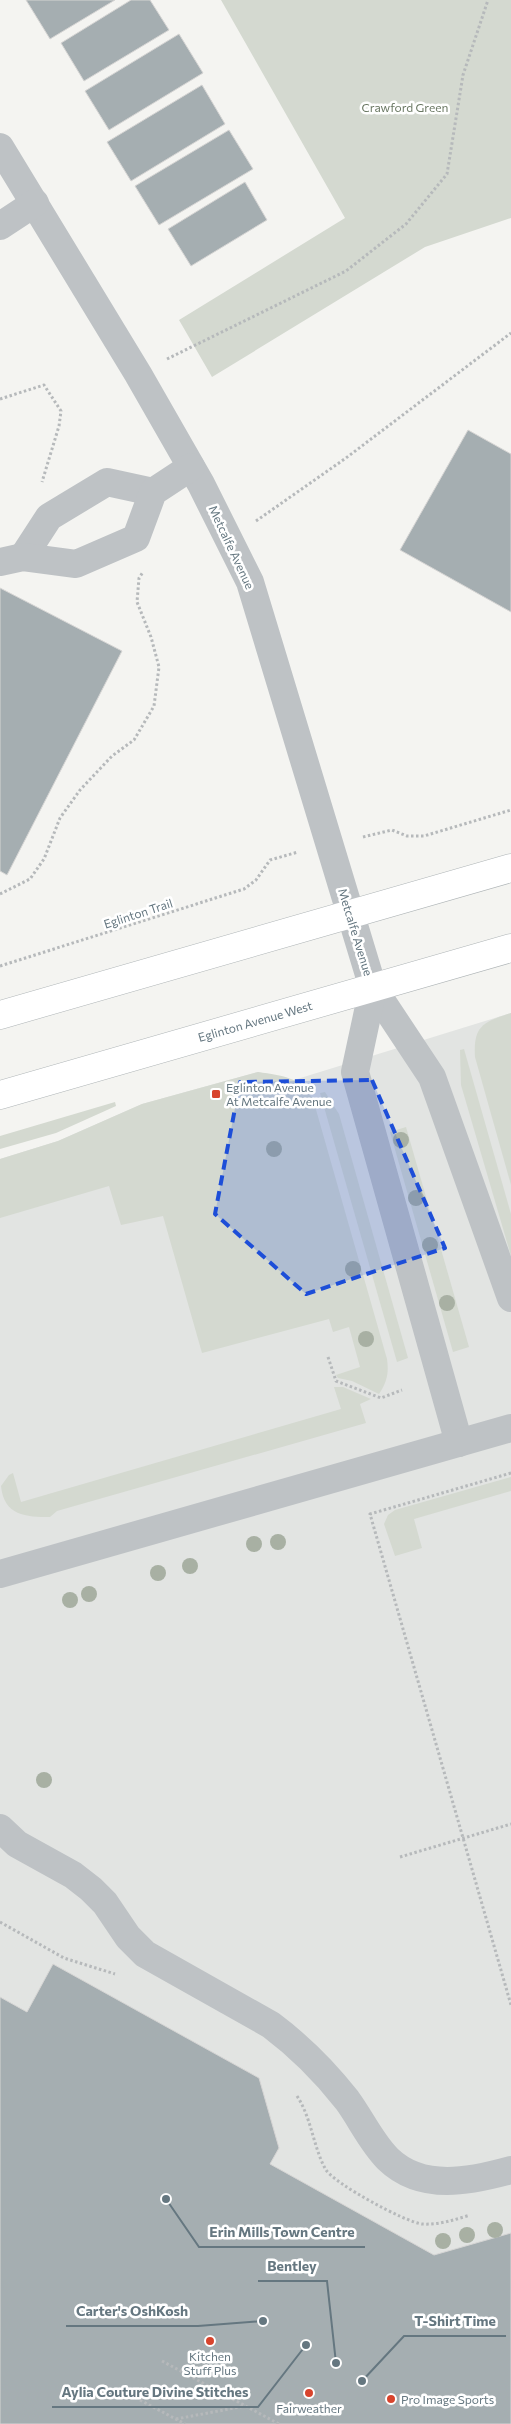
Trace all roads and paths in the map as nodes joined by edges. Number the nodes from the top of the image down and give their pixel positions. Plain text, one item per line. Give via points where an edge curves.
1 (488, 0) edge
2 (0, 146) edge
3 (35, 203) junction
4 (0, 226) edge
5 (511, 332) edge
6 (138, 374) junction
7 (0, 399) edge
8 (191, 467) junction
9 (153, 492) junction
10 (50, 517) junction
11 (230, 539) junction
12 (12, 560) edge
13 (143, 570) dead end
14 (511, 810) edge
15 (392, 830) dead end
16 (270, 860) dead end
17 (511, 868) edge
18 (0, 894) edge
19 (351, 915) junction
20 (511, 948) edge
21 (0, 966) edge
22 (373, 988) junction
23 (0, 1015) edge
24 (0, 1095) edge
25 (511, 1298) edge
26 (328, 1357) dead end
27 (402, 1390) dead end
28 (511, 1428) edge
29 (459, 1443) junction
30 (511, 1473) edge
31 (0, 1574) edge
32 (511, 1824) edge
33 (0, 1828) edge
34 (463, 1838) junction
35 (400, 1857) dead end
36 (0, 1922) edge
37 (119, 1976) dead end
38 (511, 2005) edge
39 (296, 2094) dead end
40 (511, 2170) edge
41 (474, 2214) dead end
42 (162, 2361) dead end
43 (140, 2400) dead end
44 (246, 2405) junction
45 (176, 2419) junction
46 (185, 2424) edge
47 (279, 2424) edge

1 - 6 path via 463,75 447,174 406,224 346,271
2 - 3 street, Metcalfe Avenue
3 - 4 street
3 - 6 street, Metcalfe Avenue
5 - 11 path via 346,458
6 - 8 street, Metcalfe Avenue
7 - 10 path via 44,385 61,411 60,426 42,483
8 - 9 street
8 - 11 street, Metcalfe Avenue
9 - 10 street via 106,482
9 - 12 street via 136,538 76,564
10 - 12 street
11 - 19 street, Metcalfe Avenue via 250,582
13 - 18 path via 137,602 159,667 154,706 134,740 112,756 80,790 60,818 44,859 30,879
14 - 15 path via 424,836 407,836
16 - 21 path, Eglinton Trail via 256,880 244,889
17 - 19 main road
19 - 22 street, Metcalfe Avenue
19 - 23 main road
20 - 22 main road, Eglinton Avenue West
22 - 24 main road, Eglinton Avenue West
22 - 25 street via 432,1077
22 - 29 street via 355,1072
26 - 27 path via 336,1381 381,1398
28 - 29 street
29 - 31 street
30 - 34 path via 370,1514
32 - 34 path
33 - 40 street via 17,1844 91,1889 105,1903 128,1938 145,1954 285,2036 320,2068 347,2100 376,2145 402,2169 416,2177 443,2182 470,2181
34 - 35 path
34 - 38 path
36 - 37 path via 64,1958 103,1968
39 - 41 path via 309,2120 322,2162 328,2173 340,2183 419,2224 436,2225
42 - 44 path
43 - 45 path
44 - 45 path
44 - 47 path
45 - 46 path

